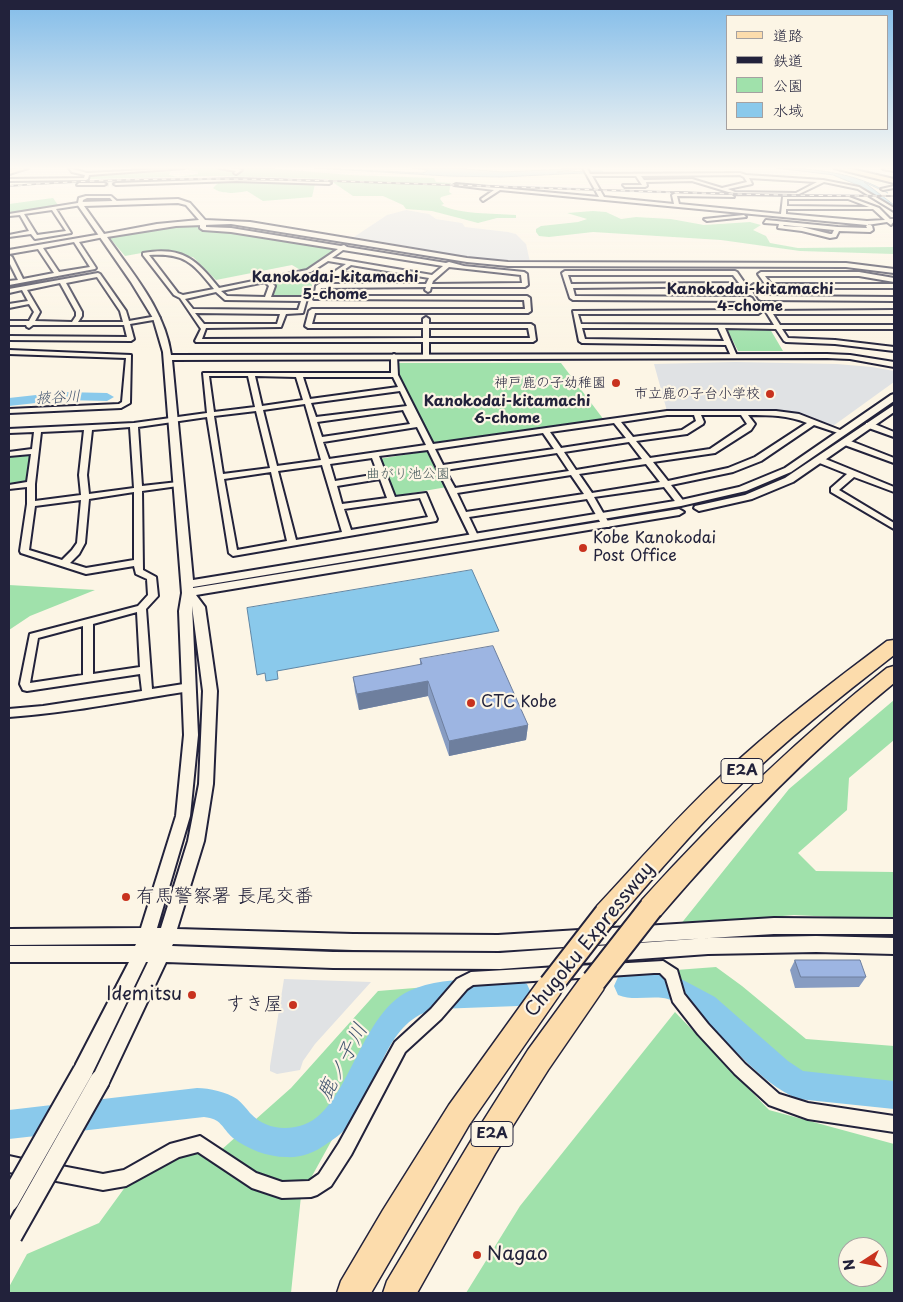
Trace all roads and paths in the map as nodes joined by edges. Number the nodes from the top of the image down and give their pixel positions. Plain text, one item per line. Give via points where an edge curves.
1 (30, 229) edge
2 (67, 229) edge
3 (97, 229) edge
4 (142, 229) edge
5 (214, 229) edge
6 (276, 229) edge
7 (797, 229) edge
8 (837, 229) joint
9 (869, 229) edge
10 (32, 232) junction
11 (9, 236) edge
12 (102, 236) junction
13 (76, 241) junction
14 (353, 241) junction
15 (40, 246) junction
16 (342, 248) junction
17 (9, 252) edge
18 (9, 257) edge
19 (456, 258) junction
20 (328, 259) junction
21 (350, 263) junction
22 (649, 265) junction
23 (829, 265) junction
24 (447, 266) junction
25 (894, 271) edge
26 (835, 273) junction
27 (56, 274) junction
28 (651, 274) junction
29 (434, 277) junction
30 (266, 280) junction
31 (894, 280) edge
32 (21, 281) junction
33 (62, 281) junction
34 (9, 283) edge
35 (657, 285) junction
36 (388, 286) junction
37 (428, 286) junction
38 (569, 286) junction
39 (769, 286) junction
40 (846, 286) junction
41 (894, 286) edge
42 (24, 288) junction
43 (217, 289) junction
44 (9, 291) edge
45 (183, 297) junction
46 (268, 298) junction
47 (428, 298) junction
48 (661, 298) junction
49 (856, 299) junction
50 (894, 299) edge
51 (31, 302) junction
52 (9, 306) edge
53 (192, 311) junction
54 (284, 312) junction
55 (427, 312) junction
56 (667, 312) junction
57 (865, 312) junction
58 (894, 312) edge
59 (157, 318) junction
60 (30, 323) junction
61 (128, 323) junction
62 (9, 324) edge
63 (74, 324) junction
64 (202, 326) junction
65 (426, 326) junction
66 (578, 326) junction
67 (674, 326) junction
68 (778, 326) junction
69 (875, 326) junction
70 (721, 327) junction
71 (894, 327) edge
72 (9, 338) edge
73 (19, 338) junction
74 (425, 341) junction
75 (728, 344) junction
76 (894, 350) edge
77 (9, 352) edge
78 (394, 356) junction
79 (426, 356) junction
80 (734, 356) junction
81 (167, 358) junction
82 (894, 364) edge
83 (251, 374) junction
84 (299, 374) junction
85 (395, 375) junction
86 (402, 389) junction
87 (894, 397) edge
88 (308, 401) junction
89 (259, 408) junction
90 (894, 408) edge
91 (9, 411) edge
92 (743, 412) junction
93 (697, 414) junction
94 (211, 415) junction
95 (173, 419) junction
96 (314, 420) junction
97 (616, 421) junction
98 (813, 422) junction
99 (134, 425) junction
100 (869, 426) junction
101 (88, 428) junction
102 (9, 430) edge
103 (38, 430) junction
104 (545, 430) junction
105 (894, 435) edge
106 (843, 437) junction
107 (319, 440) junction
108 (632, 440) junction
109 (431, 447) junction
110 (560, 450) junction
111 (35, 451) junction
112 (9, 454) edge
113 (374, 455) junction
114 (647, 460) junction
115 (820, 460) junction
116 (894, 461) edge
117 (326, 462) junction
118 (440, 468) junction
119 (274, 470) junction
120 (574, 472) junction
121 (853, 473) junction
122 (383, 476) junction
123 (220, 478) junction
124 (31, 484) junction
125 (178, 484) junction
126 (333, 484) junction
127 (666, 484) junction
128 (9, 487) edge
129 (138, 489) junction
130 (894, 490) edge
131 (451, 491) junction
132 (589, 495) junction
133 (85, 497) junction
134 (392, 500) junction
135 (681, 503) junction
136 (31, 504) junction
137 (340, 507) junction
138 (463, 515) junction
139 (604, 520) junction
140 (894, 526) edge
141 (347, 533) junction
142 (474, 536) junction
143 (292, 543) junction
144 (138, 562) junction
145 (63, 564) junction
146 (188, 588) junction
147 (141, 608) junction
148 (88, 622) junction
149 (894, 646) edge
150 (146, 670) junction
151 (894, 673) edge
152 (88, 678) junction
153 (190, 687) junction
154 (147, 694) junction
155 (9, 713) edge
156 (606, 914) joint
157 (894, 927) edge
158 (147, 936) junction
159 (168, 936) junction
160 (9, 937) edge
161 (894, 946) edge
162 (9, 954) edge
163 (161, 954) junction
164 (141, 955) junction
165 (91, 1075) junction
166 (894, 1124) edge
167 (9, 1164) edge
168 (9, 1201) edge
169 (11, 1239) edge
170 (353, 1293) edge
171 (399, 1293) edge

1 - 10 street
2 - 10 street via 69,232 35,237
3 - 12 street
4 - 12 street
5 - 16 street
6 - 14 street
7 - 8 street via 830,236 834,236
8 - 9 street
10 - 11 street
12 - 13 street
12 - 59 street
13 - 15 street
13 - 27 street via 93,268
14 - 16 street
14 - 19 street
15 - 17 street
15 - 27 street
16 - 20 street
16 - 24 street
18 - 32 street
19 - 22 street via 508,264
19 - 24 street
20 - 21 street
20 - 30 street via 309,270
21 - 29 street
21 - 36 street via 336,273 381,281
22 - 23 street
22 - 28 street
23 - 25 street
23 - 26 street
24 - 29 street
24 - 37 street via 521,273 524,274 525,285
26 - 31 street
26 - 39 street via 761,274
26 - 40 street
27 - 32 street
28 - 35 street
28 - 35 street via 735,273 743,286
28 - 38 street via 565,273
29 - 37 street
30 - 43 street
30 - 46 street via 272,286
32 - 34 street
33 - 42 street
33 - 61 street via 98,275
33 - 63 street via 79,312
35 - 38 street
35 - 48 street
36 - 37 street
36 - 47 street via 319,286 316,298
37 - 47 street
38 - 48 street via 573,298
39 - 40 street
39 - 49 street via 754,286 761,298
40 - 41 street
40 - 49 street
42 - 44 street
42 - 51 street
43 - 45 street
43 - 45 street via 191,260 180,256 146,254 175,293
43 - 46 street via 225,298
45 - 53 street
46 - 54 street via 304,299 301,312
47 - 55 street
47 - 55 street via 527,298 528,311
48 - 56 street
48 - 56 street via 750,299 758,312
49 - 50 street
49 - 57 street
51 - 52 street
51 - 60 street via 37,312
53 - 54 street
53 - 64 street
54 - 64 street via 279,326
55 - 65 street
55 - 65 street via 312,311 308,326
56 - 66 street via 575,312
56 - 67 street
57 - 58 street
57 - 68 street via 769,312
57 - 69 street
59 - 61 street
59 - 81 street
60 - 62 street
60 - 63 street
60 - 73 street
61 - 63 street
61 - 73 street via 131,339
64 - 74 street via 204,329 198,340
65 - 74 street
65 - 74 street via 531,326 533,340
66 - 67 street
66 - 75 street via 582,341
67 - 70 street
68 - 69 street
68 - 70 street
68 - 76 street via 786,340 835,342
69 - 71 street
70 - 75 street
72 - 73 street
74 - 79 street
75 - 80 street
77 - 91 street via 129,356 126,403 121,406
78 - 79 street
78 - 81 street
78 - 85 street
79 - 80 street
80 - 82 street via 850,358
81 - 95 street
83 - 84 street
83 - 89 street
83 - 94 street via 205,374
84 - 85 street
84 - 88 street
85 - 86 street
86 - 88 street
86 - 109 street
87 - 106 street
88 - 89 street
88 - 96 street
89 - 94 street
89 - 119 street
90 - 100 street
92 - 93 street
92 - 98 street via 776,413
92 - 114 street via 751,424 748,428 712,451
93 - 97 street via 667,413
93 - 108 street via 700,422 684,432
94 - 95 street
94 - 123 street
95 - 99 street
95 - 125 street
96 - 107 street
96 - 107 street via 405,408 414,426
97 - 104 street
97 - 108 street
98 - 106 street
98 - 127 street via 758,459 730,470
99 - 101 street
99 - 129 street
100 - 105 street
100 - 106 street
101 - 103 street
101 - 133 street via 83,475
102 - 103 street
103 - 111 street
104 - 109 street
104 - 110 street
106 - 115 street
106 - 116 street
106 - 135 street via 763,482
107 - 117 street
108 - 110 street
108 - 114 street
109 - 113 street
109 - 118 street
110 - 118 street
110 - 120 street
111 - 112 street
111 - 124 street
113 - 117 street
113 - 122 street
114 - 120 street
114 - 127 street
115 - 121 street
115 - 139 street via 789,480 724,504
117 - 119 street
117 - 126 street
118 - 131 street
119 - 123 street
119 - 143 street
120 - 131 street
120 - 132 street
121 - 130 street
121 - 140 street via 834,490
122 - 126 street
122 - 134 street
123 - 143 street via 233,553
124 - 128 street
124 - 136 street
125 - 129 street
125 - 146 street
126 - 137 street
127 - 132 street
127 - 135 street
129 - 133 street
129 - 144 street
131 - 138 street
132 - 138 street
132 - 139 street
133 - 136 street
133 - 145 street via 81,543
134 - 137 street
134 - 141 street via 423,495 434,519
135 - 139 street
136 - 145 street via 24,551
137 - 141 street
138 - 142 street
139 - 142 street
139 - 146 street
141 - 143 street
142 - 146 street
144 - 145 street via 86,571
144 - 147 street via 139,572 151,577 153,596
146 - 153 street
146 - 159 street via 199,607 210,691 206,784 196,841
147 - 148 street
147 - 150 street
148 - 152 street
148 - 152 street via 33,636 25,684 27,687
149 - 156 highway, Chugoku Expressway / E2A via 818,704 728,783
150 - 152 street
150 - 154 street
151 - 171 highway, Chugoku Expressway / E2A, bridge via 749,801 651,908 538,1060
153 - 154 street
153 - 158 street via 191,735 183,816
154 - 155 street
156 - 170 highway, Chugoku Expressway / E2A, bridge via 459,1115
157 - 159 street via 774,926 498,943
158 - 159 street
158 - 160 street
158 - 164 street
159 - 163 street
161 - 163 street via 708,946 490,961
162 - 164 street
163 - 164 street
163 - 165 street
164 - 165 street via 104,1032
165 - 168 street, bridge
165 - 169 street, bridge
166 - 167 street via 808,1111 774,1100 703,1029 678,997 672,975 663,967 654,967 471,979 462,984 436,1014 400,1047 325,1180 311,1189 282,1190 252,1180 200,1144 176,1150 126,1178 103,1182

